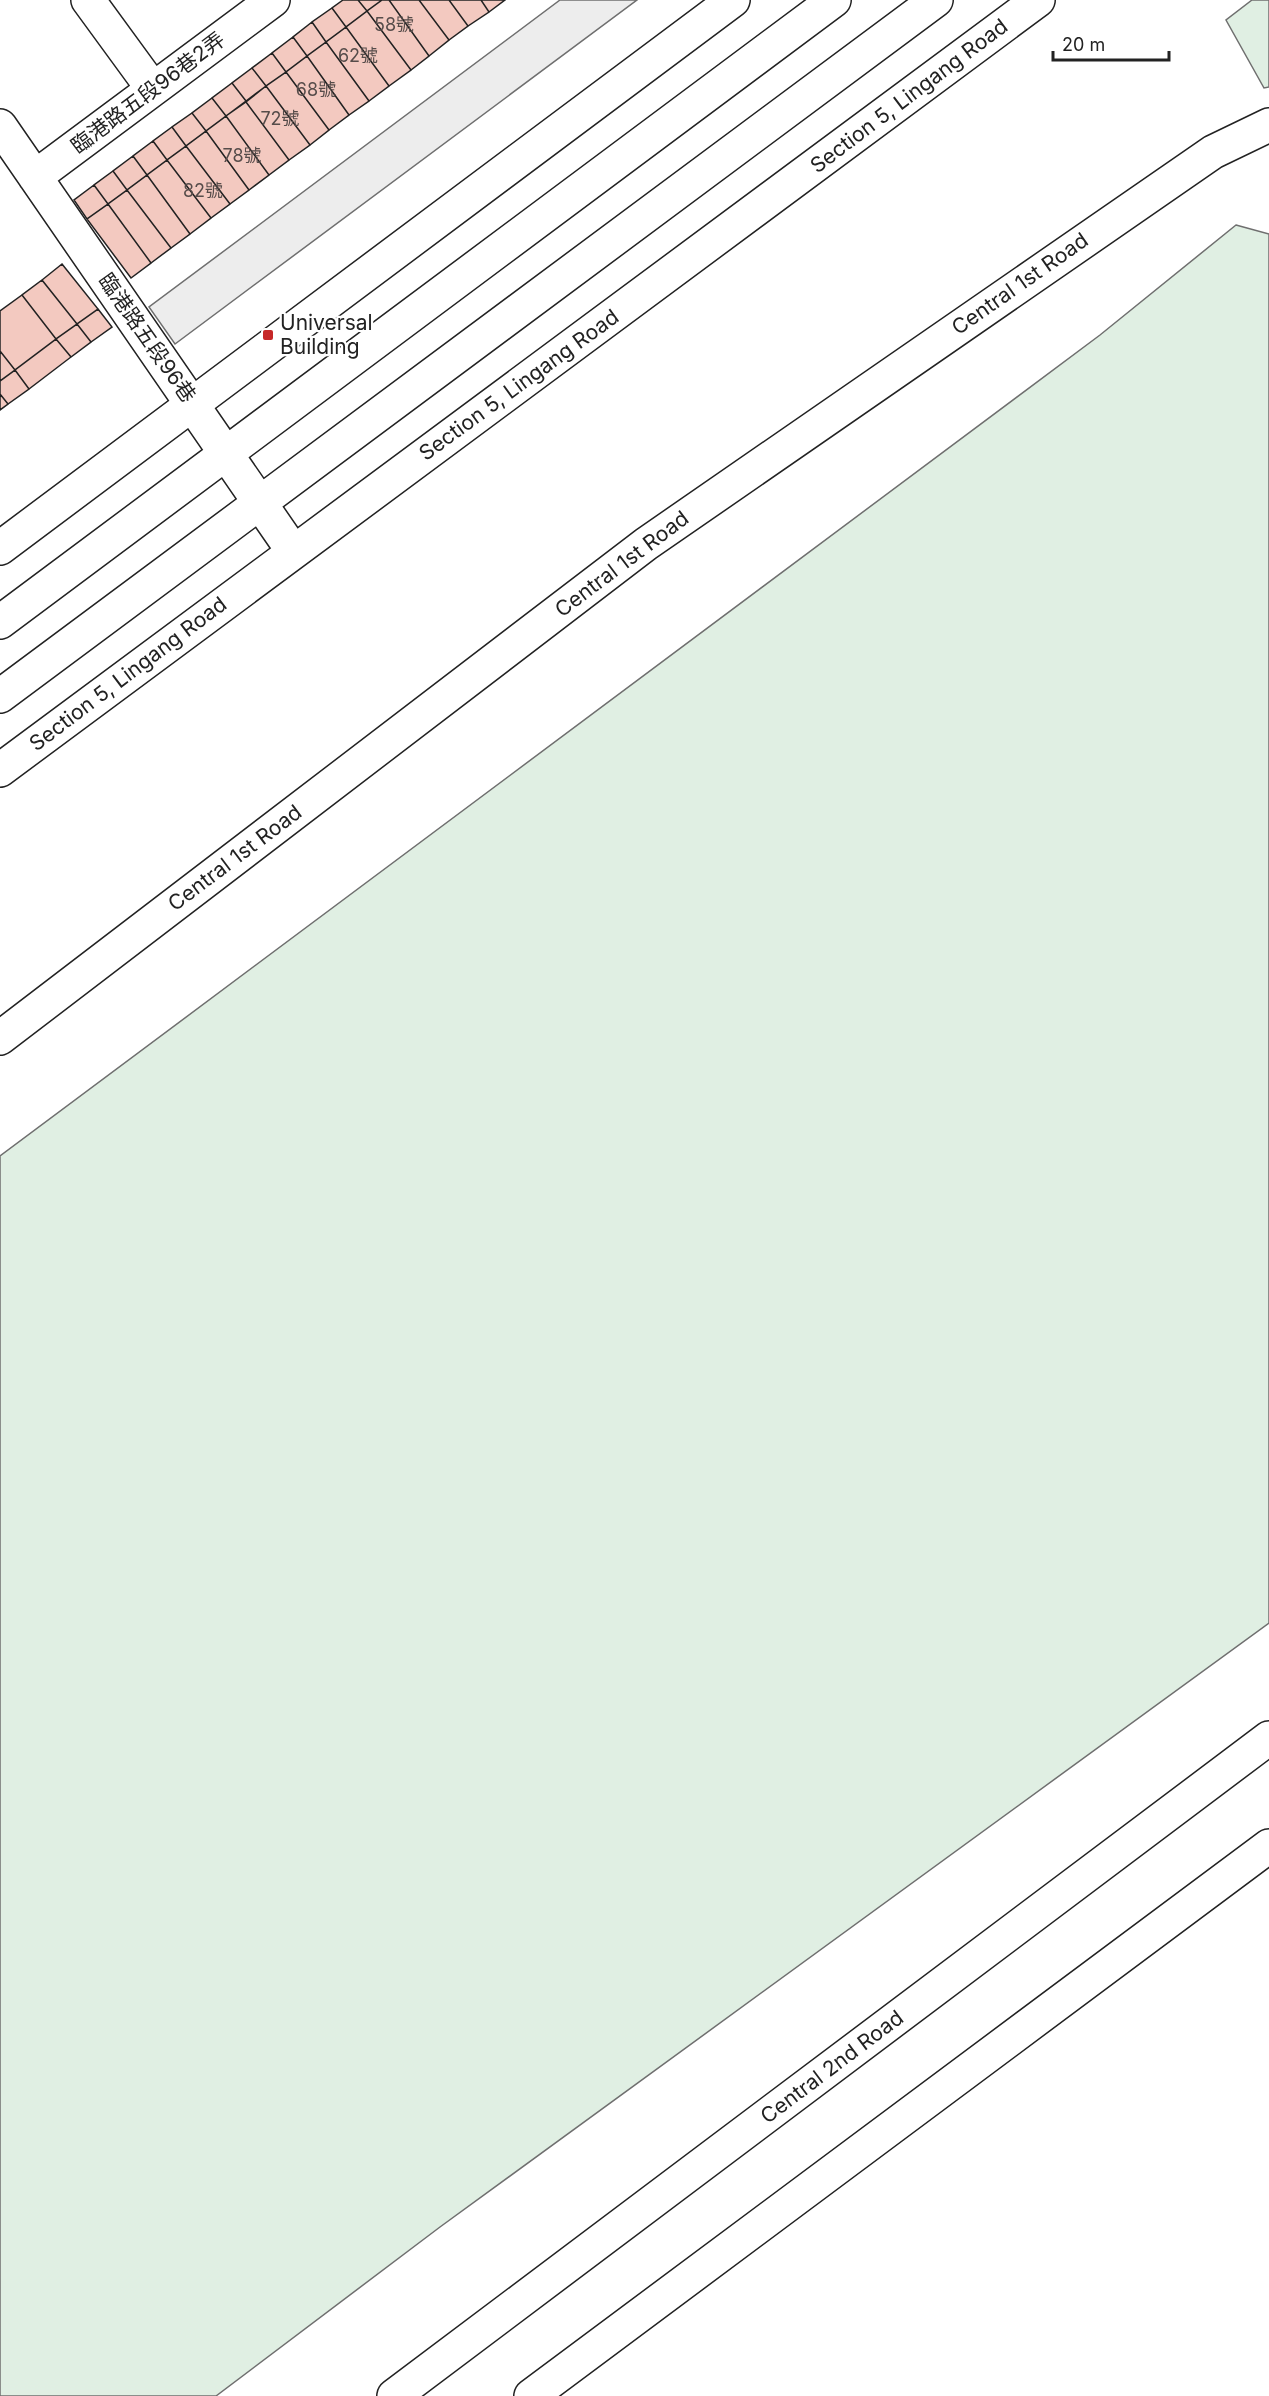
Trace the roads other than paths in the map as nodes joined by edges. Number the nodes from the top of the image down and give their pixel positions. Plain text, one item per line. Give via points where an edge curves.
1 (88, 0) edge
2 (733, 0) edge
3 (834, 0) edge
4 (936, 0) edge
5 (1038, 0) edge
6 (262, 3) edge
7 (153, 89) junction
8 (1269, 125) edge
9 (0, 126) edge
10 (35, 177) junction
11 (192, 405) junction
12 (226, 454) junction
13 (260, 503) junction
14 (0, 548) edge
15 (293, 551) junction
16 (0, 622) edge
17 (0, 696) edge
18 (0, 770) edge
19 (0, 1038) edge
20 (1269, 1738) edge
21 (1269, 1846) edge
22 (394, 2396) edge
23 (531, 2396) edge

1 - 7 main road
2 - 11 main road
3 - 12 main road
4 - 13 main road
5 - 15 main road, Section 5, Lingang Road
6 - 7 main road, 臨港路五段96巷2弄
7 - 10 main road, 臨港路五段96巷2弄
8 - 19 main road, Central 1st Road via 1213,152 646,544
9 - 10 main road, 臨港路五段96巷
10 - 11 main road, 臨港路五段96巷
11 - 12 main road, 臨港路五段96巷
11 - 14 main road
12 - 13 main road, 臨港路五段96巷
12 - 16 main road
13 - 15 main road, 臨港路五段96巷
13 - 17 main road
15 - 18 main road, Section 5, Lingang Road
20 - 22 main road, Central 2nd Road
21 - 23 main road

